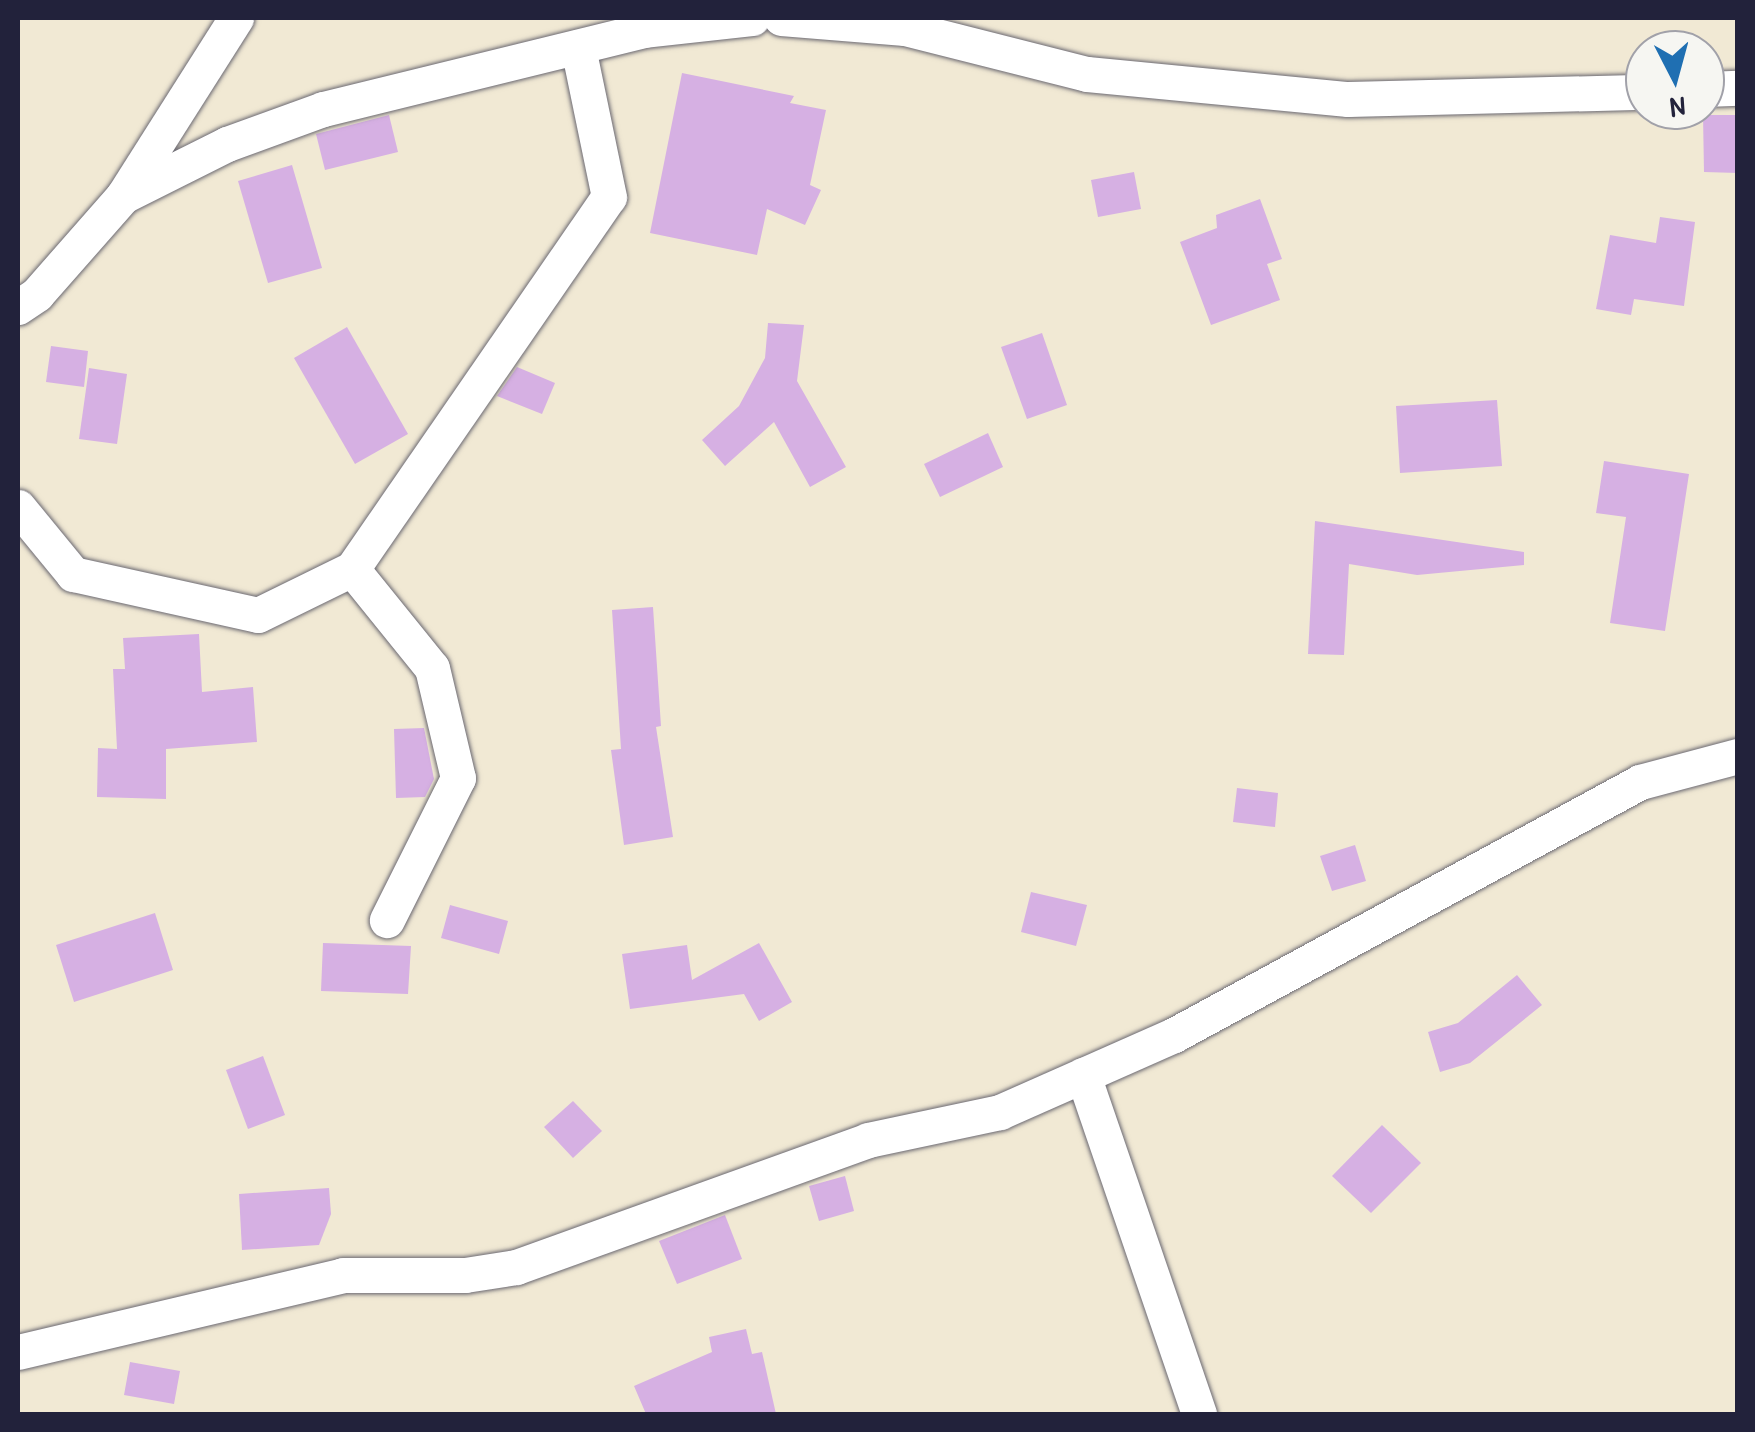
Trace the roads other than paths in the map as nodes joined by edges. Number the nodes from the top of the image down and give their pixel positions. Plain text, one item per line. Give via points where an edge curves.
1 (236, 18) edge
2 (752, 18) edge
3 (781, 18) edge
4 (618, 26) edge
5 (578, 47) junction
6 (1625, 92) edge
7 (123, 196) junction
8 (18, 307) edge
9 (18, 507) edge
10 (352, 568) junction
11 (1738, 756) edge
12 (387, 920) dead end
13 (1083, 1075) junction
14 (18, 1352) edge
15 (1199, 1414) edge

1 - 7 street
2 - 4 street
3 - 6 street via 905,28 1087,74 1348,99
4 - 5 street
5 - 7 street via 322,109 227,144
5 - 10 street via 608,197
7 - 8 street
9 - 10 street via 73,574 258,615
10 - 12 street via 432,668 458,778
11 - 13 street via 1640,782 1192,1026
13 - 14 street via 1000,1112 868,1140 516,1267 465,1275 343,1274
13 - 15 street

